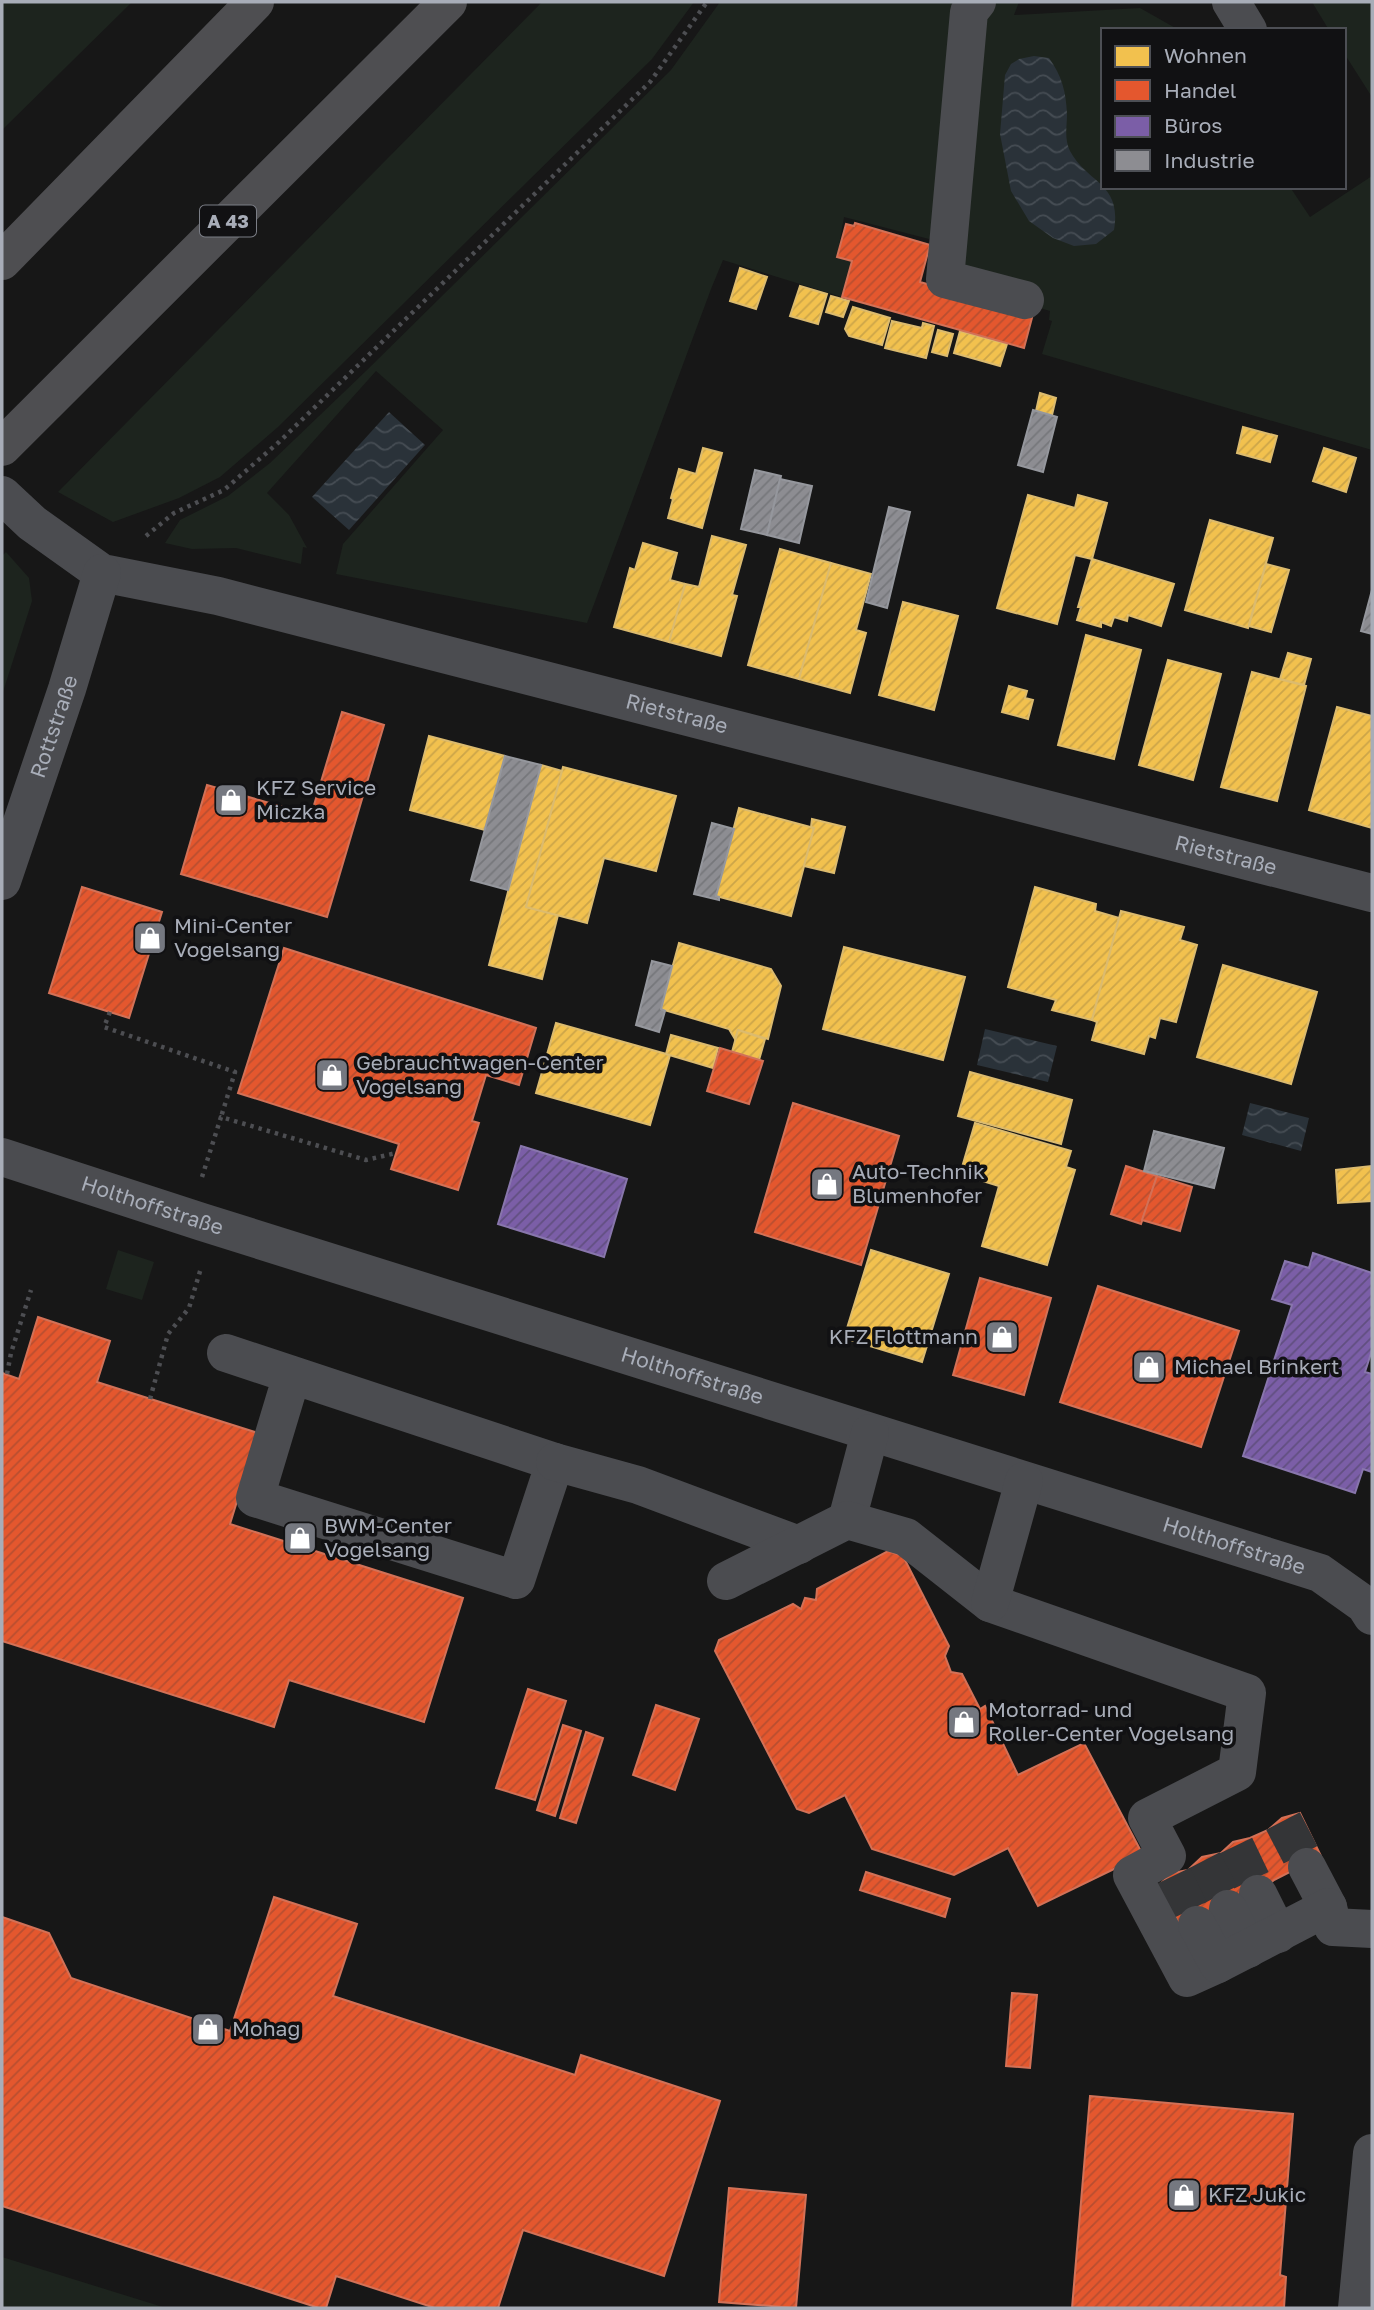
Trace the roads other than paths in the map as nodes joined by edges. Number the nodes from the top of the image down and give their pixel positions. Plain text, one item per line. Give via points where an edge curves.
1 (255, 2) edge
2 (448, 2) edge
3 (976, 2) edge
4 (1231, 2) edge
5 (1247, 28) edge
6 (2, 261) edge
7 (1024, 300) dead end
8 (5, 444) edge
9 (2, 495) edge
10 (102, 573) junction
11 (2, 881) edge
12 (1372, 893) edge
13 (2, 1157) edge
14 (226, 1353) dead end
15 (292, 1375) junction
16 (870, 1433) junction
17 (555, 1462) junction
18 (1024, 1481) junction
19 (847, 1520) junction
20 (799, 1545) junction
21 (726, 1581) dead end
22 (990, 1603) junction
23 (1372, 1616) edge
24 (1307, 1867) tunnel mouth
25 (1328, 1907) junction
26 (1372, 1929) edge
27 (1248, 1949) junction
28 (1372, 2153) edge
29 (1357, 2308) edge

1 - 6 highway
2 - 8 highway, A 43
3 - 7 street via 969,12 945,279
4 - 5 street
9 - 10 street, Rietstraße via 32,523
10 - 11 street, Rottstraße
10 - 12 street, Rietstraße via 218,596
13 - 16 street, Holthoffstraße
14 - 15 street
15 - 17 street
15 - 17 street via 255,1498 516,1580
16 - 18 street, Holthoffstraße
16 - 19 street
17 - 20 street via 638,1485
18 - 22 street
18 - 23 street, Holthoffstraße via 1320,1573 1365,1605
19 - 20 street
19 - 22 street via 906,1537
20 - 21 street
22 - 27 street via 1247,1693 1237,1772 1147,1818 1167,1856 1132,1875 1187,1978
24 - 25 street
25 - 26 street via 1334,1927
25 - 27 street
27 - 27 street via 1228,1909
28 - 29 street

